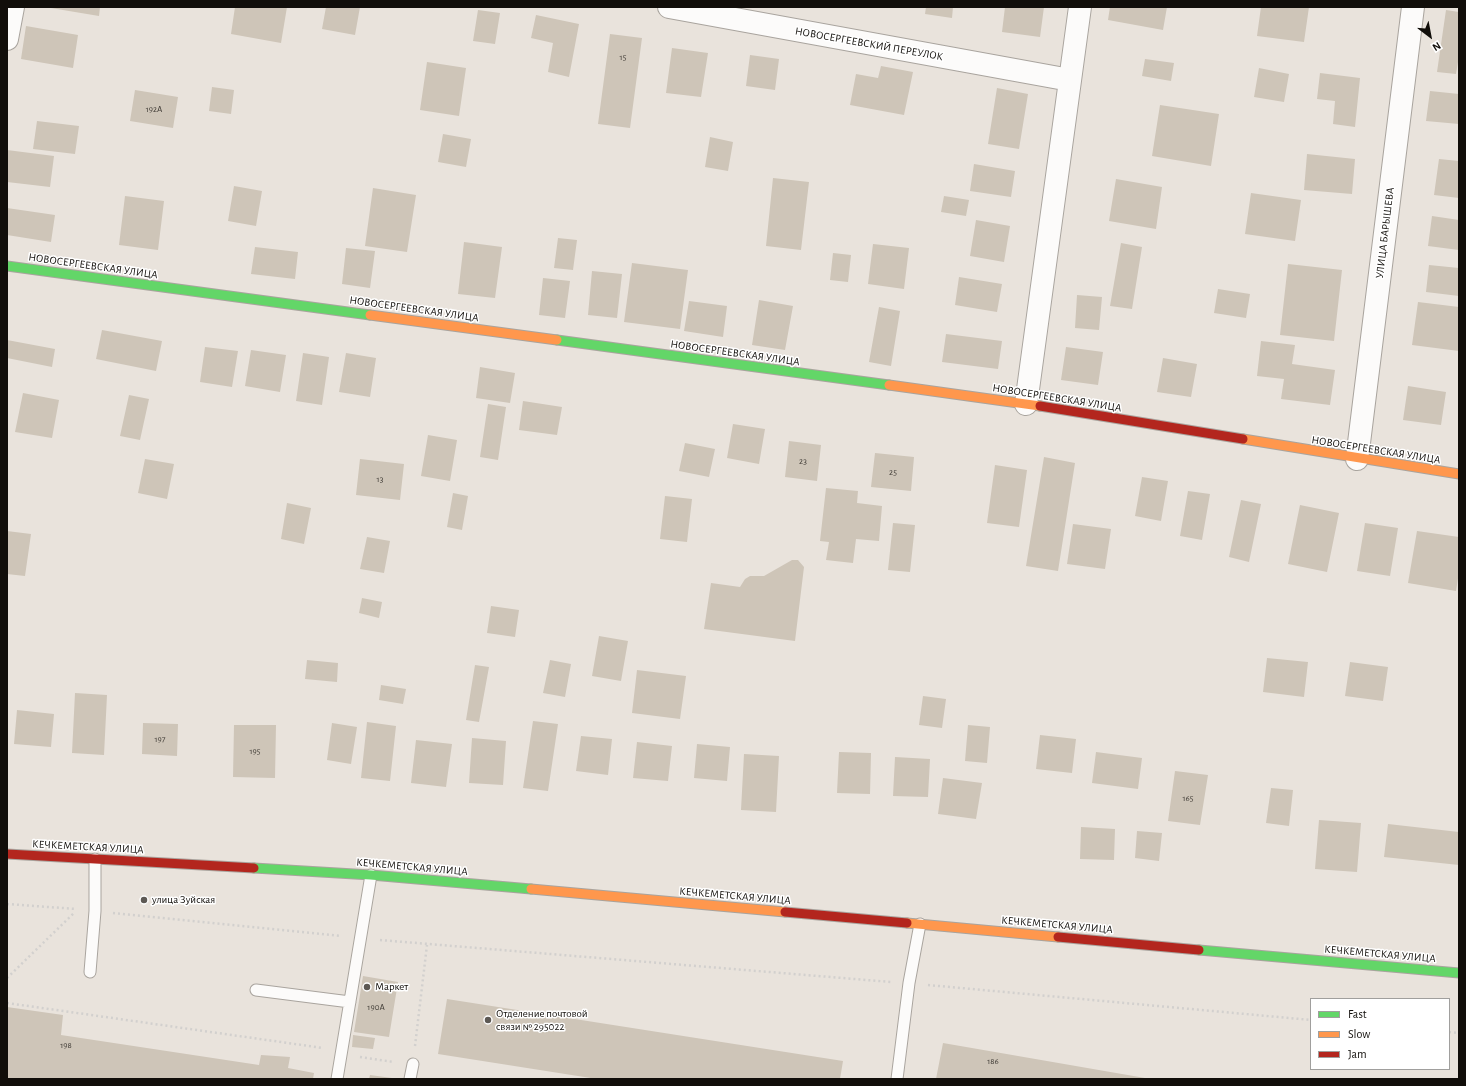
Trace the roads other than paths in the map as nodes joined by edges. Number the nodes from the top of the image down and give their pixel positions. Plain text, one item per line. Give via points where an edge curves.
1 (13, 7) edge
2 (669, 7) edge
3 (1080, 7) edge
4 (1413, 7) edge
5 (7, 39) edge
6 (1070, 80) junction
7 (7, 266) edge
8 (1026, 404) junction
9 (1357, 459) junction
10 (1459, 474) edge
11 (7, 854) edge
12 (95, 859) junction
13 (371, 875) junction
14 (920, 924) junction
15 (90, 972) dead end
16 (1459, 973) edge
17 (256, 990) dead end
18 (350, 1002) junction
19 (413, 1064) road end
20 (338, 1079) edge
21 (410, 1079) edge
22 (897, 1079) edge

1 - 5 street
2 - 6 street, НОВОСЕРГЕЕВСКИЙ ПЕРЕУЛОК
3 - 6 street
4 - 9 street, УЛИЦА БАРЫШЕВА
6 - 8 street
7 - 8 street, НОВОСЕРГЕЕВСКАЯ УЛИЦА
8 - 9 street, НОВОСЕРГЕЕВСКАЯ УЛИЦА
9 - 10 street, НОВОСЕРГЕЕВСКАЯ УЛИЦА
11 - 12 street, КЕЧКЕМЕТСКАЯ УЛИЦА
12 - 13 street, КЕЧКЕМЕТСКАЯ УЛИЦА
12 - 15 lane via 95,911
13 - 14 street, КЕЧКЕМЕТСКАЯ УЛИЦА
13 - 18 lane
14 - 16 street, КЕЧКЕМЕТСКАЯ УЛИЦА
14 - 22 lane via 909,983
17 - 18 lane
18 - 20 lane
19 - 21 lane

